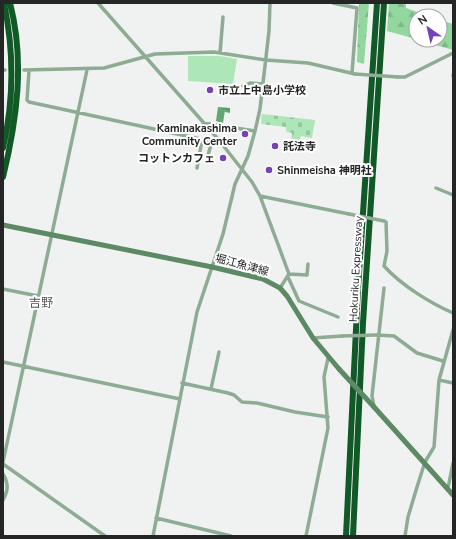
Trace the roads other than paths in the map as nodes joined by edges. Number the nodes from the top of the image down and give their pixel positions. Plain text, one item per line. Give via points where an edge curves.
1 (4, 3) edge
2 (10, 3) edge
3 (98, 3) edge
4 (270, 3) edge
5 (333, 3) edge
6 (377, 3) edge
7 (384, 3) edge
8 (223, 17) dead end
9 (220, 53) junction
10 (453, 53) edge
11 (144, 56) junction
12 (266, 60) junction
13 (24, 70) dead end
14 (87, 70) junction
15 (29, 71) junction
16 (354, 73) junction
17 (263, 84) junction
18 (244, 86) dead end
19 (78, 112) junction
20 (203, 123) junction
21 (256, 130) junction
22 (218, 139) junction
23 (202, 140) junction
24 (212, 141) junction
25 (3, 148) edge
26 (207, 159) dead end
27 (197, 168) dead end
28 (242, 169) junction
29 (3, 177) edge
30 (436, 188) dead end
31 (453, 195) edge
32 (260, 196) junction
33 (3, 225) edge
34 (51, 235) junction
35 (308, 264) dead end
36 (212, 267) junction
37 (288, 276) junction
38 (280, 288) junction
39 (384, 288) dead end
40 (3, 289) edge
41 (38, 296) junction
42 (453, 313) edge
43 (338, 317) dead end
44 (453, 330) edge
45 (377, 335) junction
46 (313, 338) junction
47 (219, 352) dead end
48 (328, 358) junction
49 (3, 362) edge
50 (443, 362) junction
51 (23, 366) junction
52 (439, 380) junction
53 (182, 383) junction
54 (453, 383) edge
55 (211, 389) junction
56 (180, 399) junction
57 (374, 407) junction
58 (328, 417) junction
59 (425, 462) junction
60 (3, 463) edge
61 (453, 463) edge
62 (3, 474) edge
63 (448, 488) junction
64 (453, 495) edge
65 (3, 500) edge
66 (156, 518) junction
67 (105, 536) edge
68 (153, 536) edge
69 (231, 536) edge
70 (306, 536) edge
71 (346, 536) edge
72 (353, 536) edge
73 (405, 536) edge

1 - 25 highway via 11,46 12,72 10,106
2 - 29 highway via 18,58 17,96
3 - 11 street
4 - 12 street
5 - 16 street via 357,8
6 - 71 highway, Hokuriku Expressway via 358,288
7 - 72 highway, Hokuriku Expressway via 364,308
8 - 9 street
9 - 11 street via 165,52
9 - 12 street
10 - 16 street, bridge via 405,77
11 - 14 street via 104,68
11 - 20 street
12 - 16 street via 308,63
12 - 17 street
13 - 15 street
14 - 15 street
14 - 19 street
15 - 19 street via 29,102
17 - 18 street via 250,83
17 - 21 street
19 - 23 street
19 - 34 street
20 - 21 street
20 - 22 street
21 - 28 street
22 - 24 street
22 - 28 street
23 - 24 street
23 - 27 street
24 - 26 street
28 - 32 street
28 - 36 street via 234,184 224,234
30 - 31 street
32 - 37 street
32 - 42 street, bridge via 386,222 384,266 423,298
33 - 34 main road, 堀江魚津線
34 - 36 main road, 堀江魚津線
34 - 41 street
35 - 37 street via 307,275
36 - 38 main road, 堀江魚津線 via 252,276
36 - 53 street via 197,312
37 - 38 street
37 - 43 street via 299,301
38 - 46 main road, 堀江魚津線 via 295,307
39 - 45 street
40 - 41 street
41 - 51 street
44 - 50 street
45 - 46 street, bridge
45 - 50 street via 394,336 417,353
45 - 57 street via 372,396
46 - 48 main road, 堀江魚津線
47 - 55 street
48 - 57 main road, 堀江魚津線, bridge
48 - 58 street via 324,377
49 - 51 street
50 - 52 street
51 - 56 street
51 - 60 street
52 - 54 street
52 - 59 street via 434,446
53 - 55 street
53 - 56 street
55 - 58 street via 234,395 242,402
56 - 66 street
57 - 59 main road, 堀江魚津線
58 - 70 street
59 - 63 main road, 堀江魚津線
59 - 73 street via 408,517
60 - 67 street
61 - 63 street
62 - 65 street via 8,491
63 - 64 main road, 堀江魚津線
66 - 68 street
66 - 69 street

